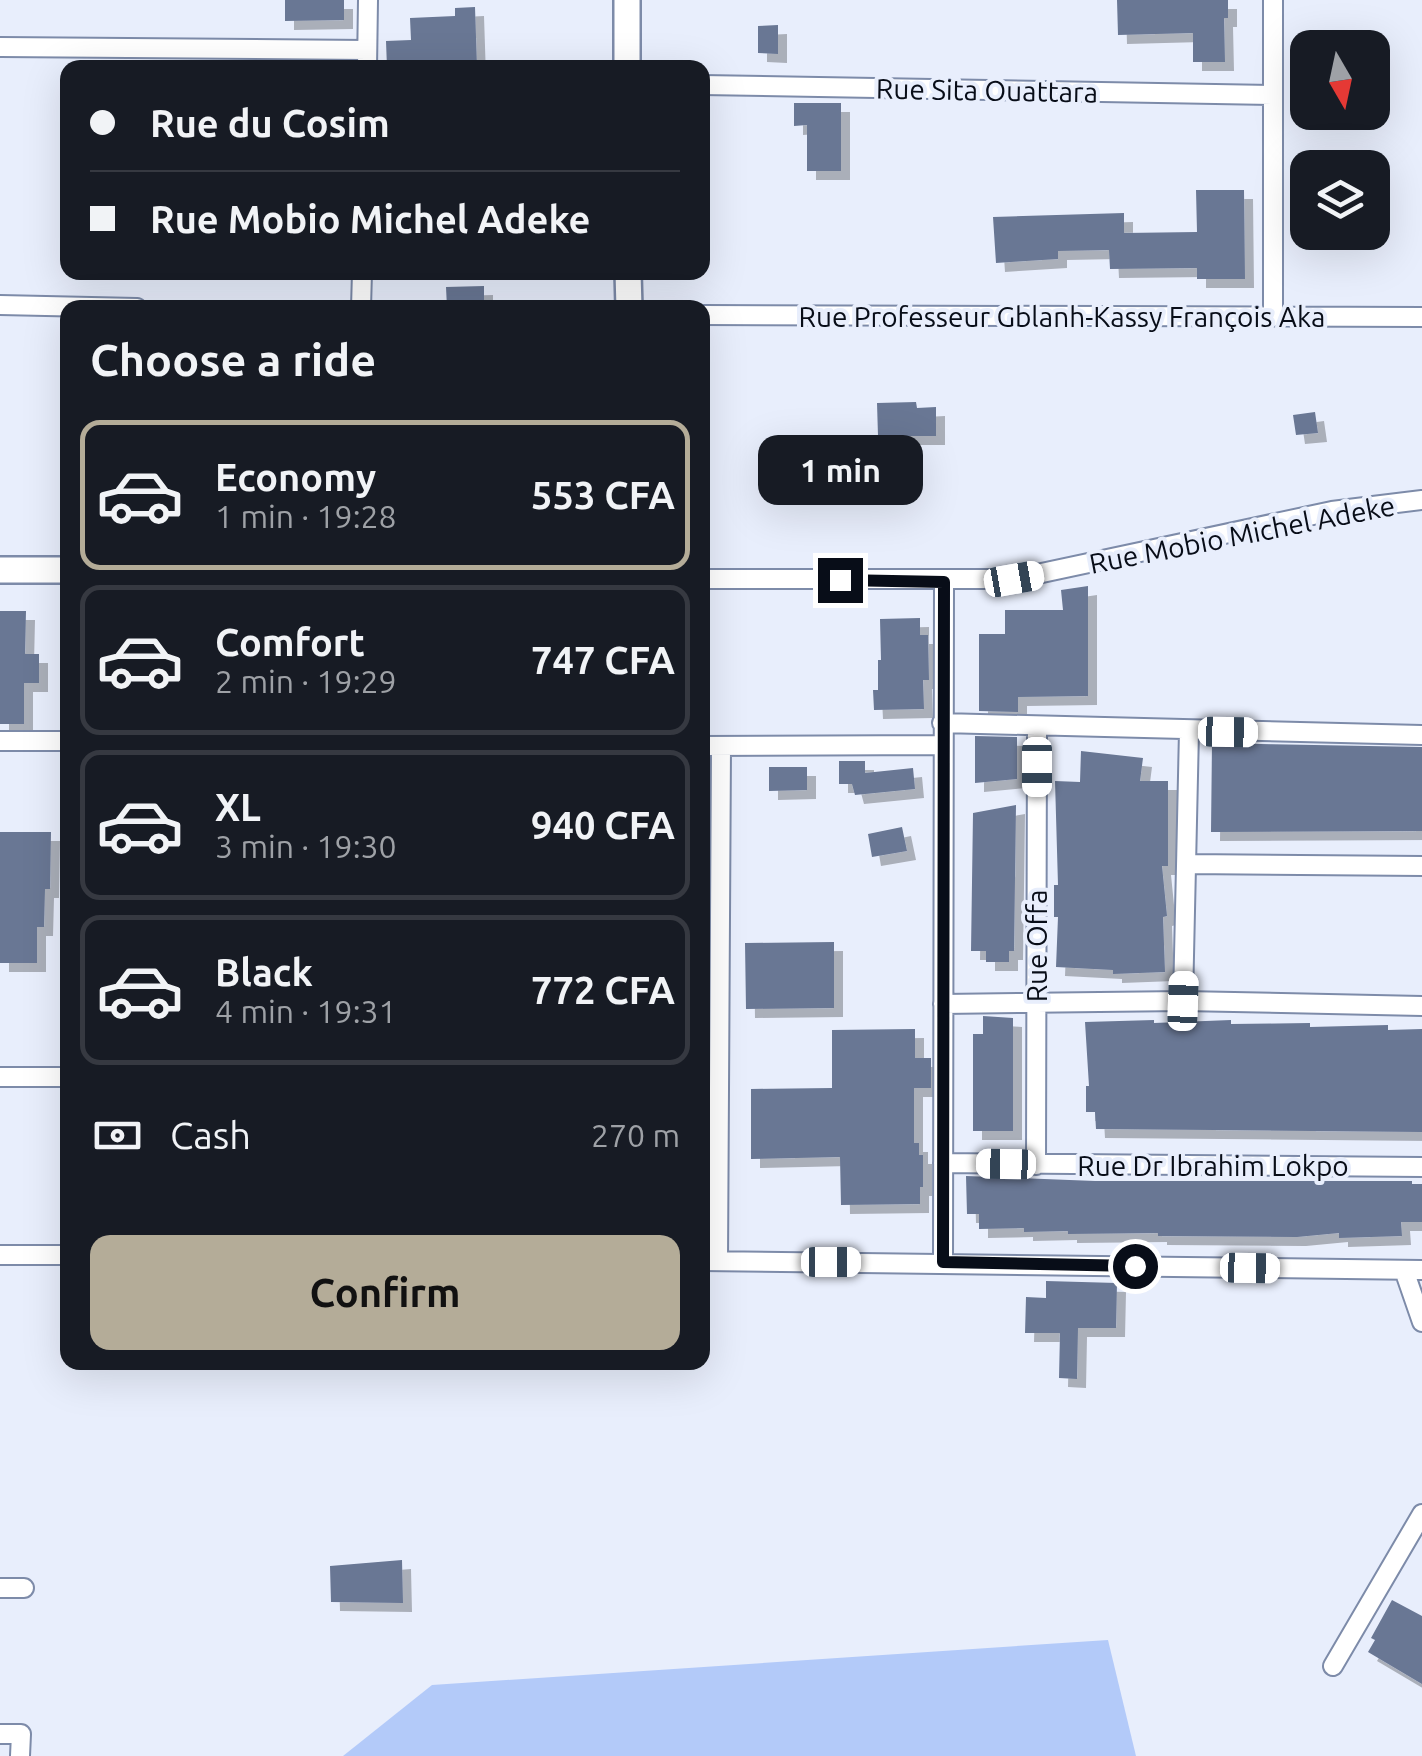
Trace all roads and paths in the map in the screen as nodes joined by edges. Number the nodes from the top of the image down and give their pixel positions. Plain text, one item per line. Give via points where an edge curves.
1 (368, 0) edge
2 (627, 0) edge
3 (1273, 0) edge
4 (0, 47) edge
5 (367, 58) edge
6 (628, 60) edge
7 (710, 85) edge
8 (1272, 95) junction
9 (0, 305) edge
10 (60, 306) edge
11 (710, 315) edge
12 (1273, 315) junction
13 (1422, 317) edge
14 (1422, 500) edge
15 (0, 570) edge
16 (60, 570) edge
17 (710, 579) edge
18 (944, 582) junction
19 (942, 723) junction
20 (1037, 728) junction
21 (1189, 731) junction
22 (1422, 735) edge
23 (0, 741) edge
24 (60, 741) edge
25 (942, 745) junction
26 (712, 746) edge
27 (1187, 864) junction
28 (1422, 866) edge
29 (1183, 1001) junction
30 (1036, 1003) junction
31 (943, 1004) junction
32 (1422, 1006) edge
33 (0, 1076) edge
34 (60, 1077) edge
35 (943, 1163) junction
36 (1036, 1164) junction
37 (1422, 1166) edge
38 (0, 1255) edge
39 (60, 1256) edge
40 (710, 1261) edge
41 (943, 1262) junction
42 (1413, 1270) edge
43 (1422, 1322) edge
44 (1422, 1514) edge
45 (0, 1588) edge
46 (24, 1588) dead end
47 (1333, 1666) dead end
48 (0, 1734) edge
49 (20, 1756) edge

1 - 5 street
2 - 6 street
3 - 8 street
4 - 5 street
7 - 8 street, Rue Sita Ouattara
8 - 12 street
9 - 10 street
11 - 12 street, Rue Professeur Gblanh-Kassy François Aka
12 - 13 street, Rue Professeur Gblanh-Kassy François Aka
14 - 18 street, Rue Mobio Michel Adeke via 1332,511 1028,577
15 - 16 street
17 - 18 street, Rue Mobio Michel Adeke
18 - 19 street
19 - 20 street
19 - 25 street
20 - 21 street
20 - 30 street, Rue Offa
21 - 22 street
21 - 27 street
23 - 24 street
25 - 26 street
25 - 31 street
26 - 40 street
27 - 28 street
27 - 29 street
29 - 30 street
29 - 32 street
30 - 31 street
30 - 36 street, Rue Offa
31 - 35 street
33 - 34 street
35 - 36 street, Rue Dr Ibrahim Lokpo
35 - 41 street
36 - 37 street, Rue Dr Ibrahim Lokpo
38 - 39 street
40 - 41 street
41 - 42 street
42 - 43 street
44 - 47 street
45 - 46 street
48 - 49 street via 21,1734

